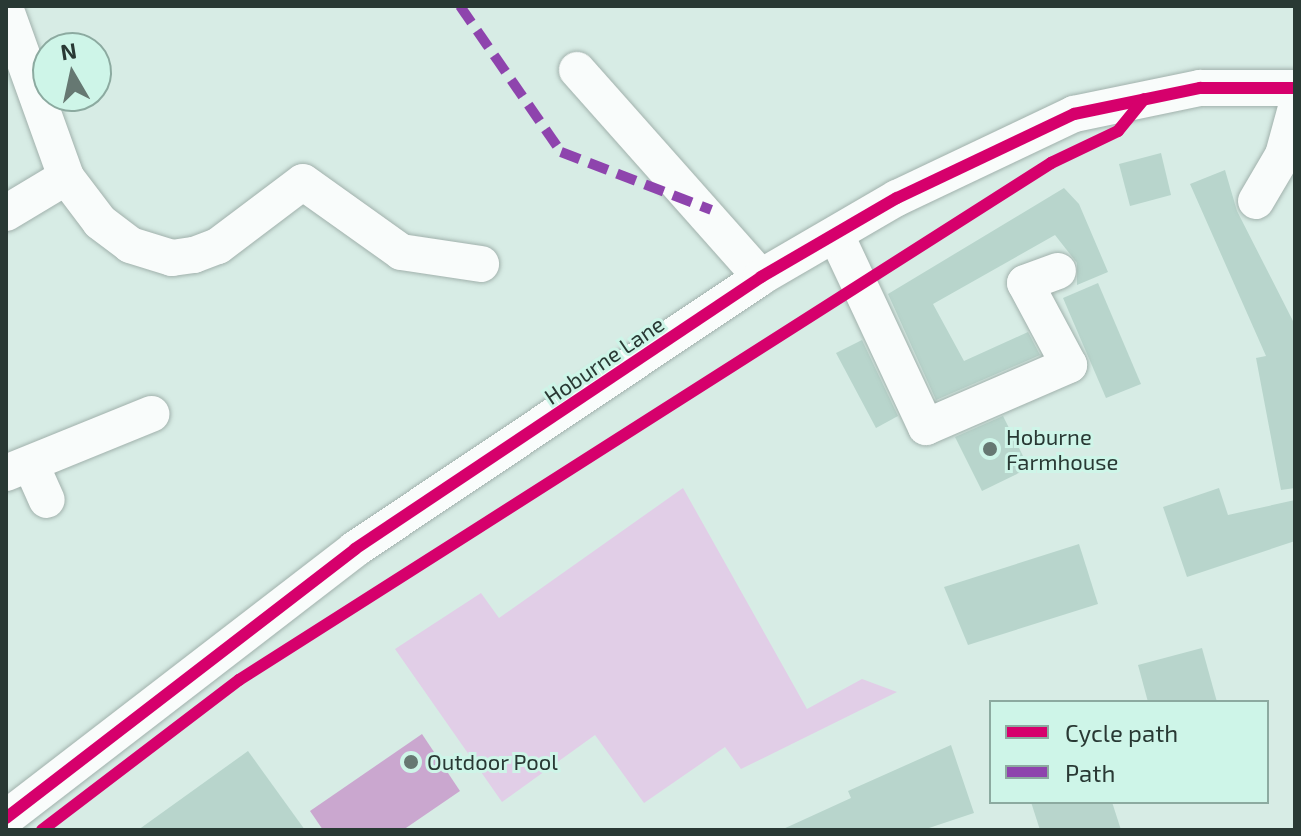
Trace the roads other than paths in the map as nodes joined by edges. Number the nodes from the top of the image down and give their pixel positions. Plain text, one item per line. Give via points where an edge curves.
1 (6, 10) edge
2 (577, 70) dead end
3 (1295, 88) edge
4 (1295, 111) edge
5 (66, 177) junction
6 (1256, 201) dead end
7 (6, 213) edge
8 (836, 235) junction
9 (481, 264) dead end
10 (1058, 271) dead end
11 (761, 277) junction
12 (151, 414) dead end
13 (19, 470) edge
14 (47, 500) dead end
15 (6, 818) edge

1 - 5 street
2 - 11 street
3 - 8 street, Hoburne Lane via 1200,88 1074,114 897,198
4 - 6 street via 1283,155
5 - 7 street
5 - 9 street via 114,235 172,258 218,246 303,182 401,252
8 - 10 street via 926,427 1069,365 1025,283
8 - 11 street, Hoburne Lane
11 - 15 street, Hoburne Lane via 355,549
12 - 13 street
13 - 14 street

